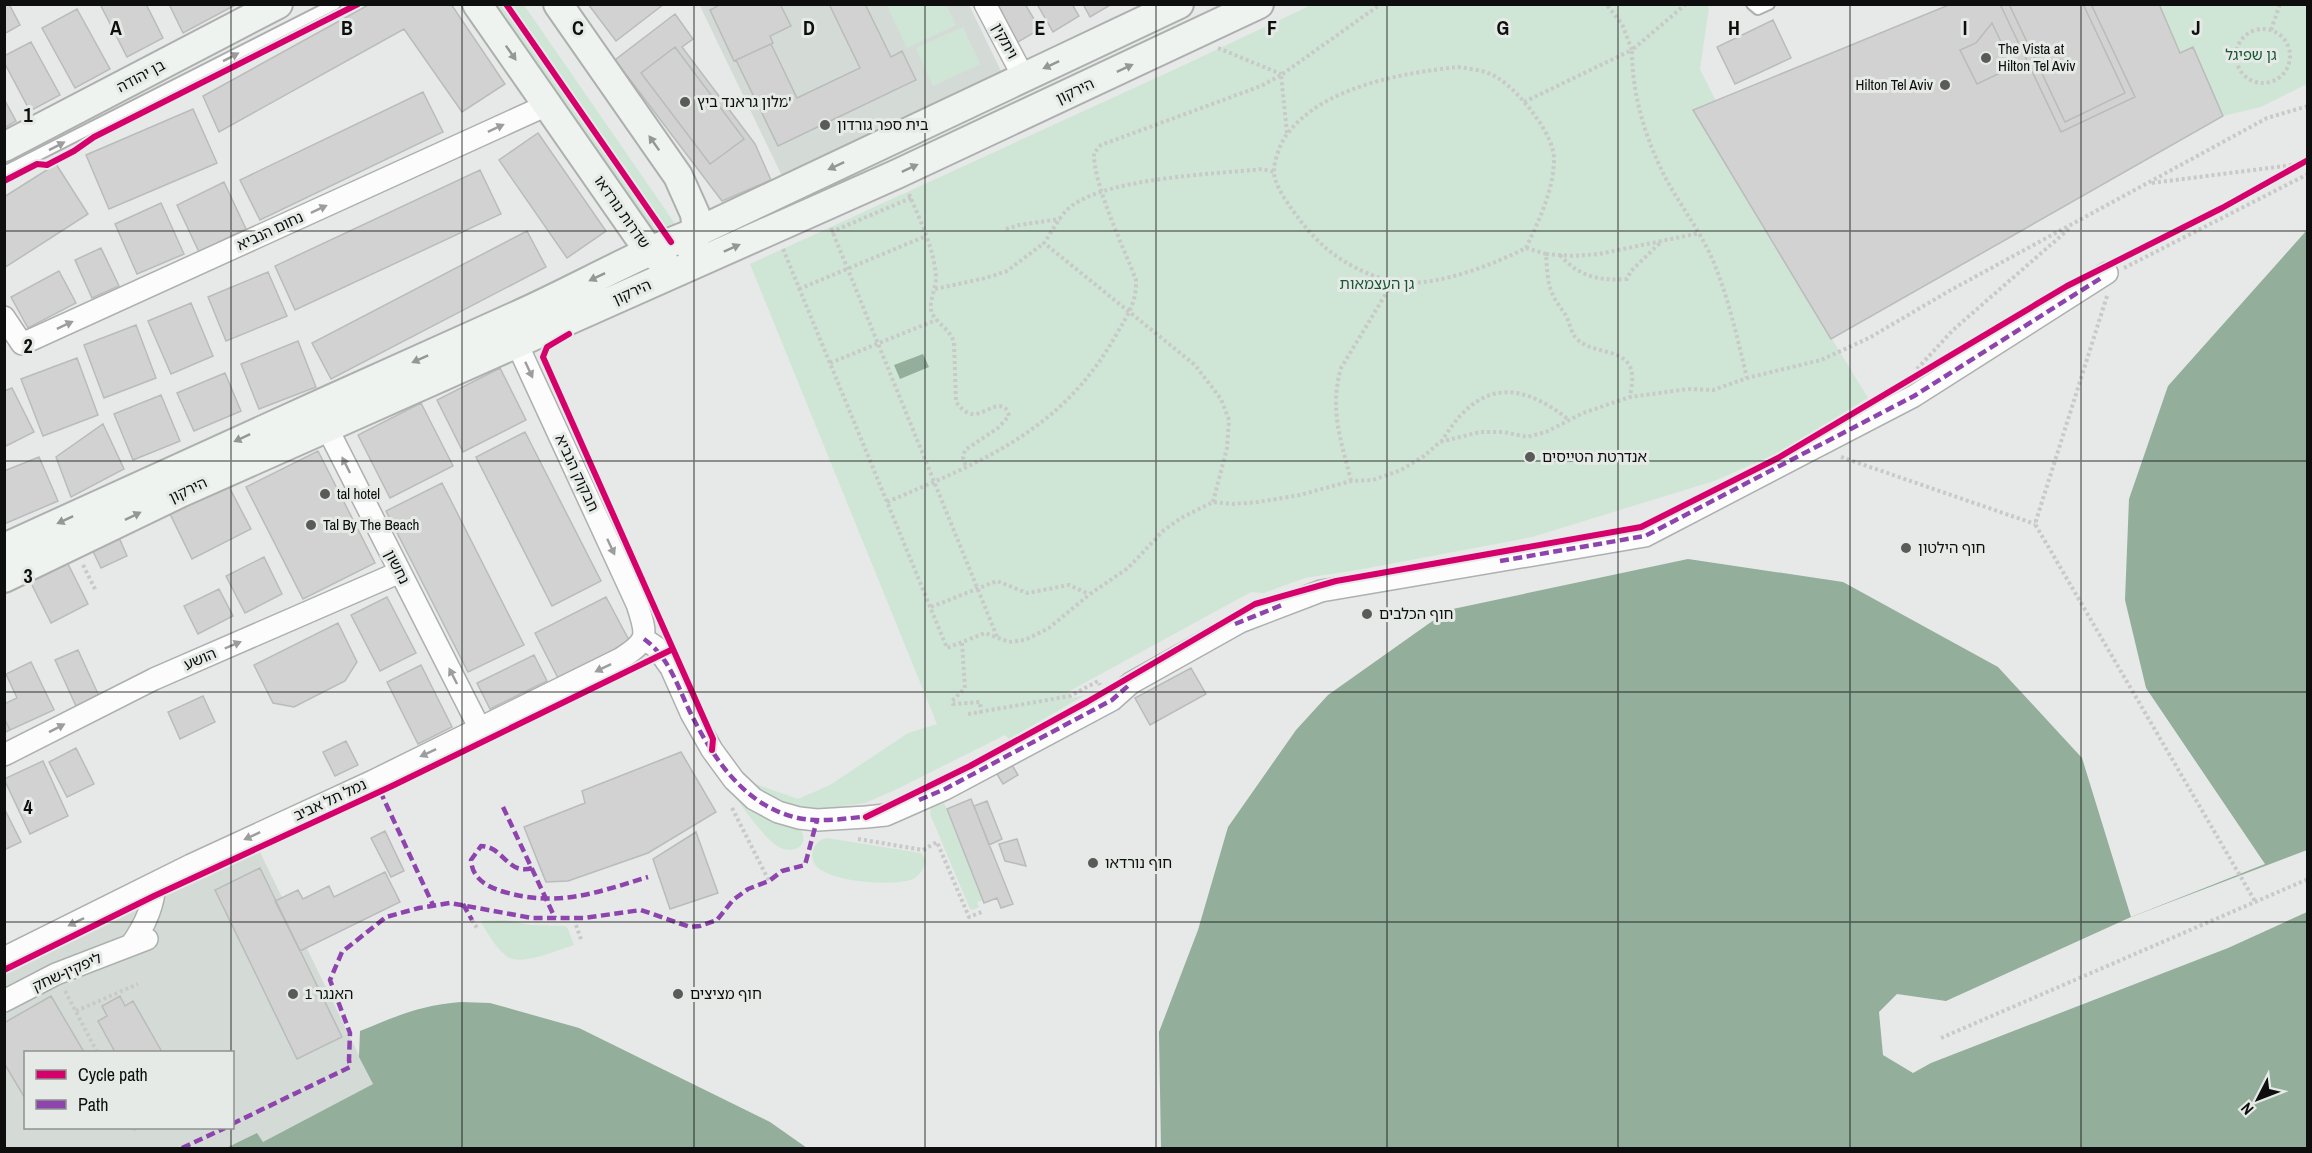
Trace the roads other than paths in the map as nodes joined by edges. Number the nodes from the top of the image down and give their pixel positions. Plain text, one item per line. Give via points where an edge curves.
1 (278, 4) edge
2 (335, 4) edge
3 (477, 4) edge
4 (558, 4) edge
5 (985, 4) edge
6 (1179, 4) edge
7 (1259, 4) edge
8 (1752, 4) edge
9 (1769, 4) edge
10 (1024, 78) junction
11 (547, 105) junction
12 (4, 147) edge
13 (4, 172) edge
14 (678, 176) junction
15 (748, 208) junction
16 (697, 232) junction
17 (649, 251) junction
18 (678, 272) junction
19 (2111, 274) road end
20 (519, 315) junction
21 (4, 316) edge
22 (517, 344) junction
23 (321, 416) junction
24 (4, 548) edge
25 (400, 572) junction
26 (4, 578) edge
27 (645, 635) junction
28 (480, 729) junction
29 (4, 755) edge
30 (155, 883) junction
31 (4, 958) edge
32 (4, 1001) edge

1 - 12 main road, בן יהודה
13 -> 2 lane, בן יהודה
3 -> 11 main road, שדרות נורדאו
14 -> 4 main road
5 - 10 street, ויתקין
6 -> 10 main road, הירקון
18 -> 7 main road, הירקון via 827,220
8 - 9 lane via 1758,9
10 -> 15 main road, הירקון
11 - 17 main road, שדרות נורדאו
21 -> 11 street, נחום הנביא via 22,344
14 - 15 main road via 695,198 708,207
14 - 16 main road via 695,214
15 - 16 main road, הירקון
16 - 17 main road, הירקון
16 - 18 main road
17 - 18 main road, שדרות נורדאו
17 -> 20 main road, הירקון
18 - 22 main road, הירקון
19 - 27 street via 1914,396 1645,536 1321,591 1272,608 1131,683 1112,700 1081,717 945,789 886,815 799,818 754,799 712,750 671,668
20 - 22 street, חבקוק הנביא
20 -> 23 main road, הירקון
22 - 23 main road, הירקון
22 -> 27 street, חבקוק הנביא via 637,604
23 -> 24 main road, הירקון
25 -> 23 street, נחשון
26 -> 23 main road, הירקון via 180,493
28 -> 25 street, נחשון
29 -> 25 street, הושע via 154,679
27 -> 28 street, נמל תל אביב via 639,648 620,659
28 -> 30 street, נמל תל אביב
30 -> 31 street, נמל תל אביב
30 - 32 street, ליפקין-שחק via 153,902 139,942 56,974

